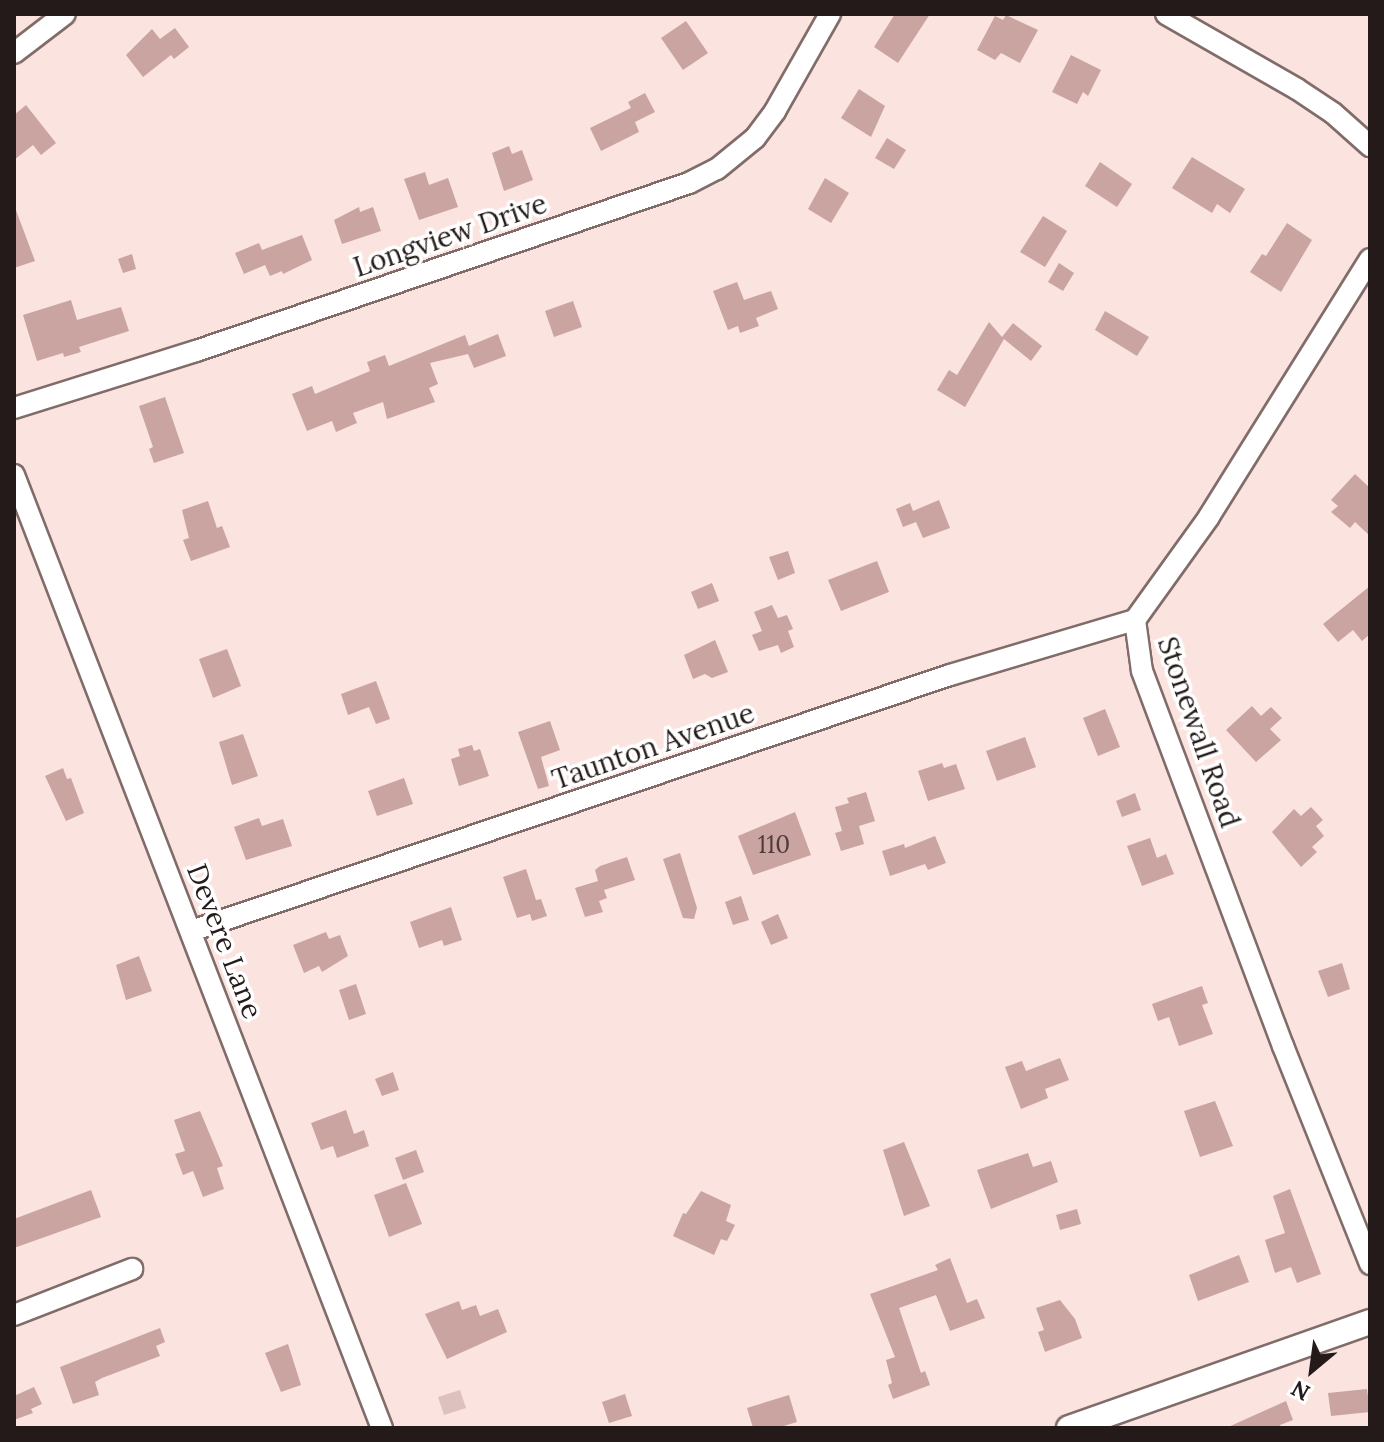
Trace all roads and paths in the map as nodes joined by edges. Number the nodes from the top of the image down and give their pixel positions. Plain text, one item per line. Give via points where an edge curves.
1 (65, 14) edge
2 (830, 14) edge
3 (1166, 14) edge
4 (14, 53) edge
5 (1370, 146) edge
6 (1370, 259) edge
7 (14, 408) edge
8 (14, 475) edge
9 (1135, 620) junction
10 (191, 931) junction
11 (1370, 1264) edge
12 (132, 1269) dead end
13 (14, 1315) edge
14 (1370, 1322) edge
15 (382, 1428) edge
16 (1069, 1428) edge

1 - 4 street
2 - 7 street, Longview Drive via 755,138 717,169 689,183
3 - 5 street via 1297,89
6 - 9 street, Stonewall Road via 1209,517
8 - 10 street, Devere Lane
9 - 10 street, Taunton Avenue via 950,675
9 - 11 street, Stonewall Road via 1142,671
10 - 15 street, Devere Lane
12 - 13 street
14 - 16 street

